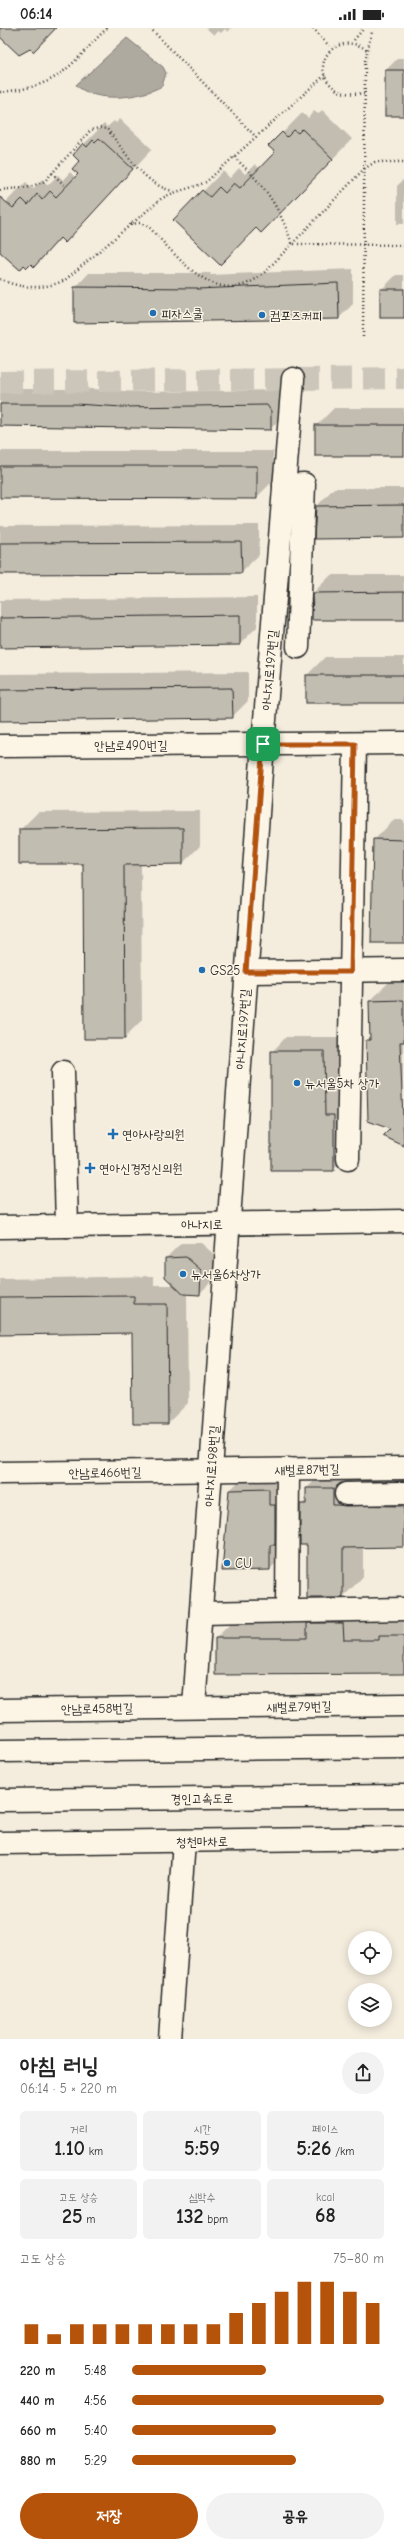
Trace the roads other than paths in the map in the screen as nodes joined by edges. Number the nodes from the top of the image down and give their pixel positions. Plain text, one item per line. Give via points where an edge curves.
1 (293, 379) dead end
2 (284, 485) junction
3 (298, 647) dead end
4 (404, 743) edge
5 (263, 744) junction
6 (355, 744) junction
7 (0, 746) edge
8 (404, 970) edge
9 (246, 972) junction
10 (351, 972) junction
11 (62, 1072) dead end
12 (348, 1159) dead end
13 (404, 1221) edge
14 (228, 1224) junction
15 (67, 1226) junction
16 (0, 1227) edge
17 (404, 1468) edge
18 (288, 1469) junction
19 (211, 1470) junction
20 (0, 1473) edge
21 (404, 1493) edge
22 (346, 1494) dead end
23 (404, 1609) edge
24 (287, 1611) junction
25 (201, 1613) junction
26 (404, 1705) edge
27 (194, 1707) junction
28 (0, 1710) edge
29 (404, 1747) edge
30 (0, 1751) edge
31 (404, 1796) edge
32 (0, 1800) edge
33 (404, 1838) edge
34 (184, 1841) junction
35 (0, 1843) edge
36 (170, 2039) edge

1 - 2 main road, 아나지로197번길
2 - 3 main road via 304,484
2 - 5 main road, 아나지로197번길
4 - 6 main road, 안남로490번길
5 - 6 main road, 안남로490번길
5 - 7 main road, 안남로490번길
5 - 9 main road, 아나지로197번길
6 - 10 main road
8 - 10 main road
9 - 10 main road
9 - 14 main road, 아나지로197번길
10 - 12 main road
11 - 15 main road
13 - 14 main road, 아나지로
14 - 15 main road, 아나지로
14 - 19 main road, 아나지로198번길
15 - 16 main road, 아나지로
17 - 18 main road, 새벌로87번길
18 - 19 main road, 새벌로87번길
18 - 24 main road
19 - 20 main road, 안남로466번길
19 - 25 main road, 아나지로198번길
21 - 22 main road
23 - 24 main road
24 - 25 main road
25 - 27 main road, 아나지로198번길
26 - 27 main road, 새벌로79번길
27 - 28 main road, 안남로458번길
29 - 30 main road
31 - 32 main road, 경인고속도로
33 - 34 main road, 청천마차로
34 - 35 main road, 청천마차로
34 - 36 main road

